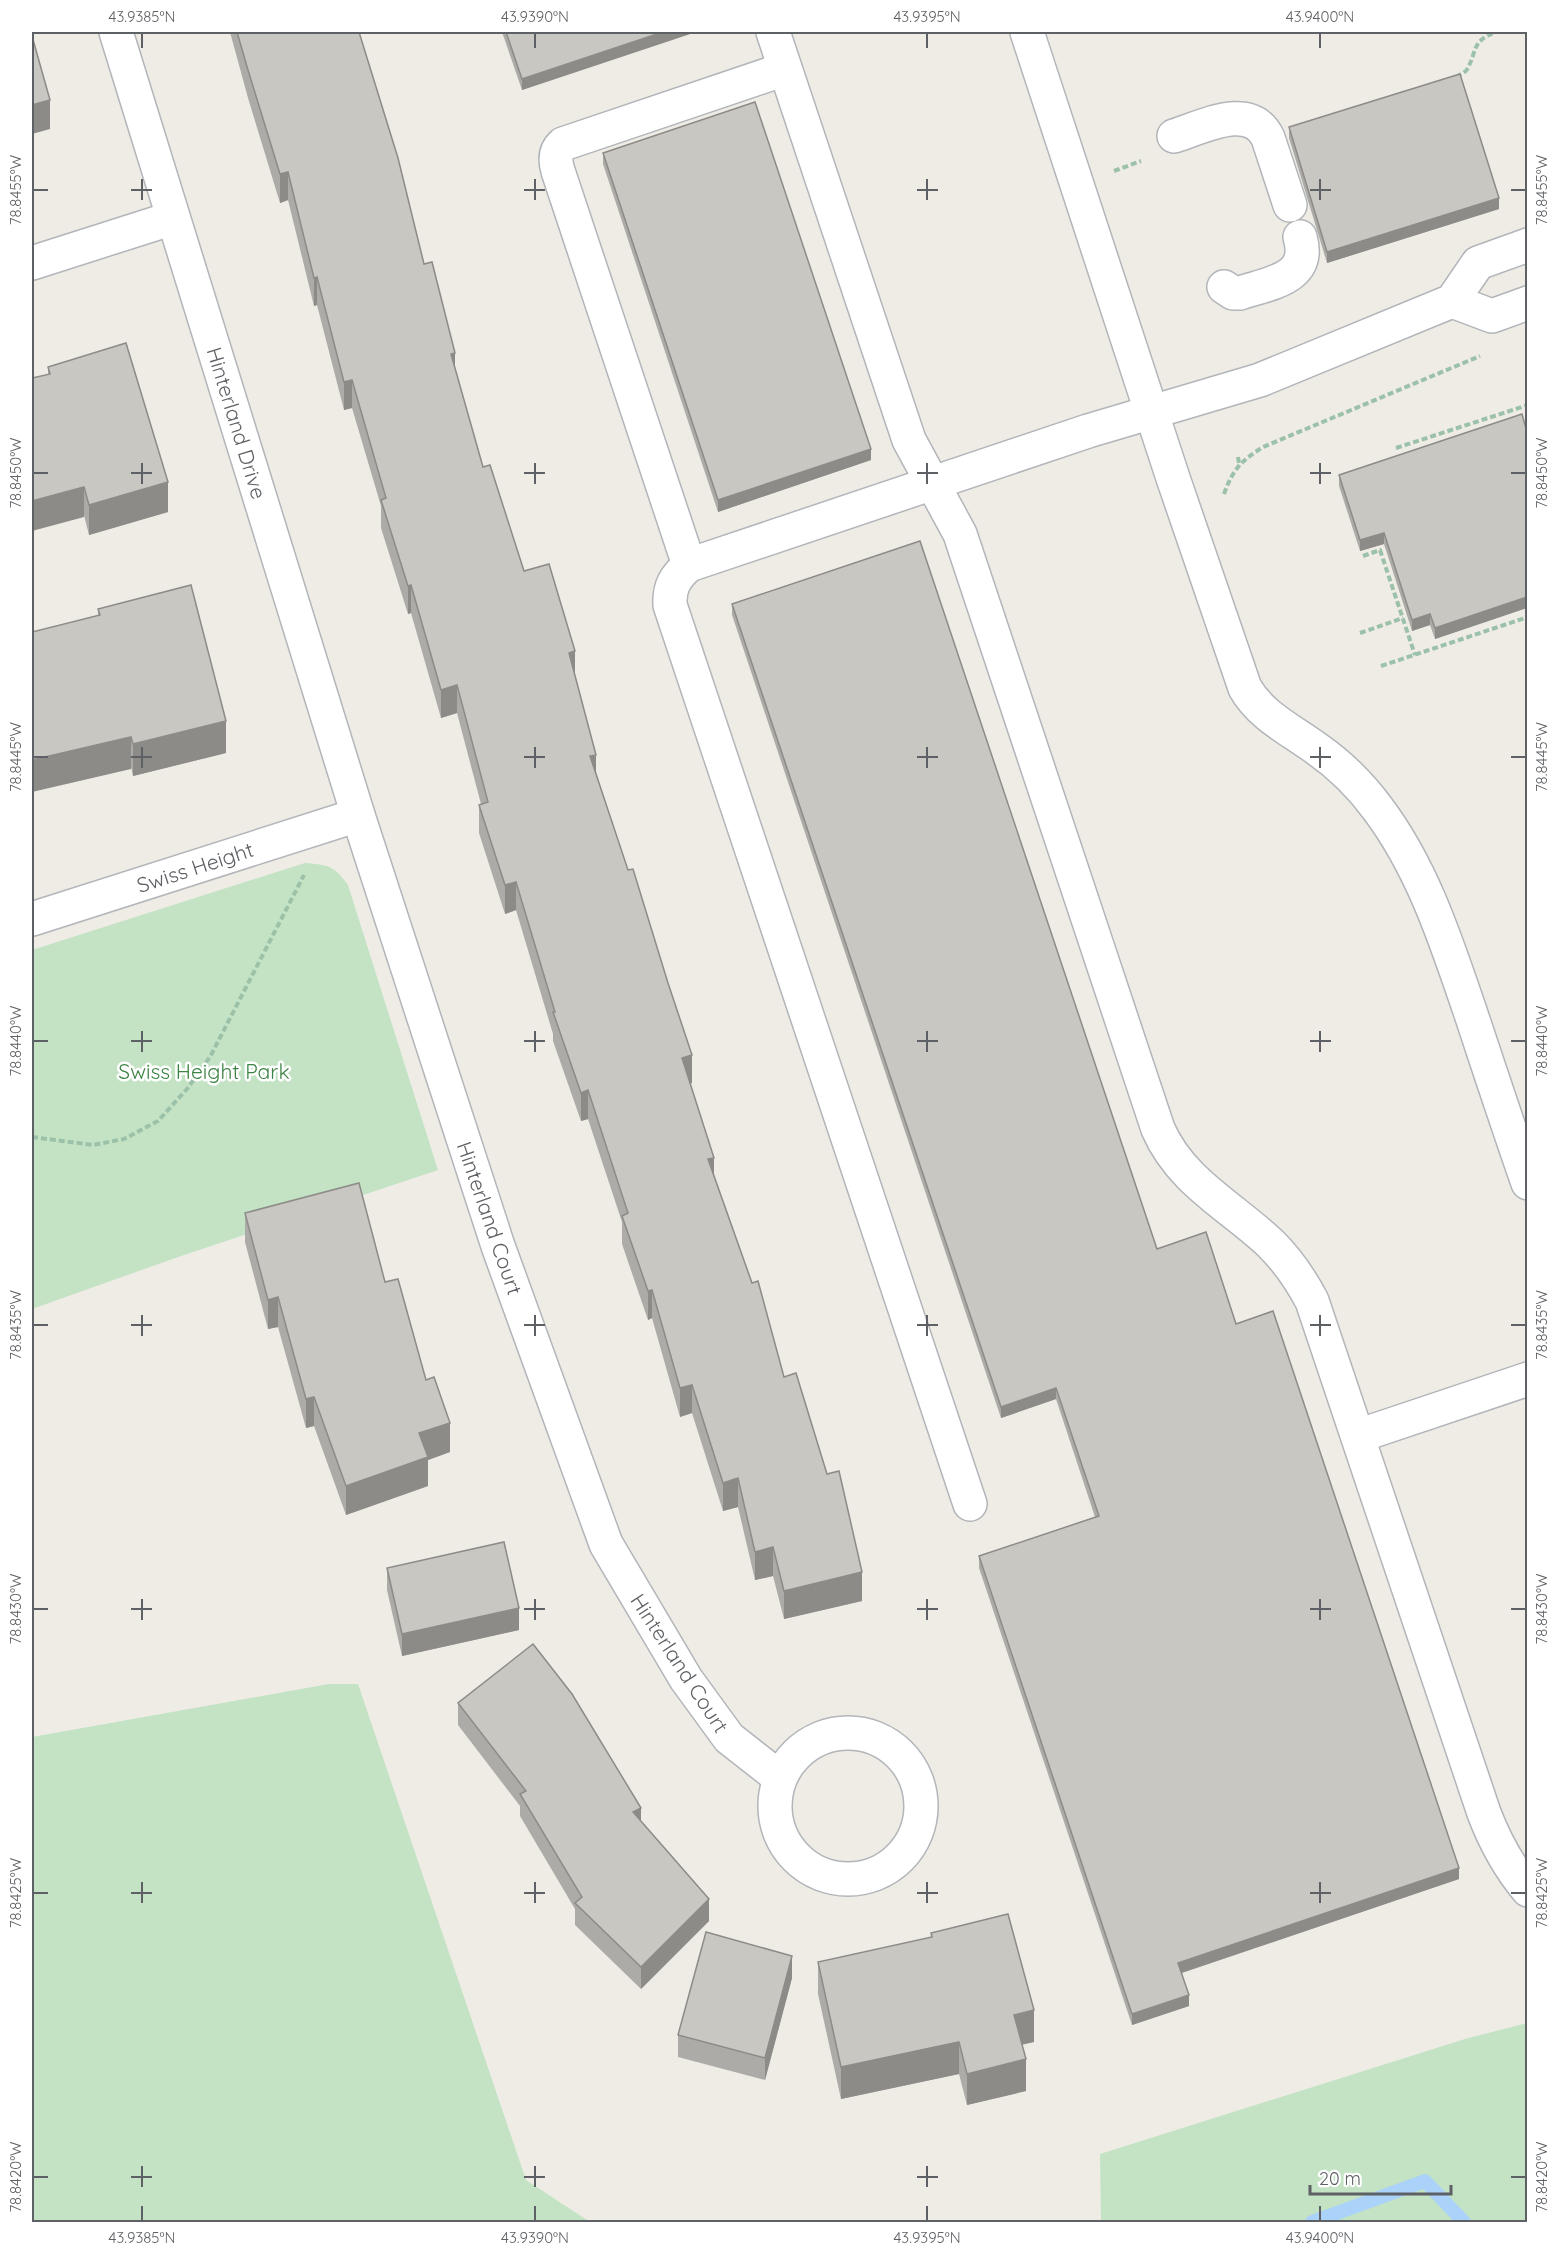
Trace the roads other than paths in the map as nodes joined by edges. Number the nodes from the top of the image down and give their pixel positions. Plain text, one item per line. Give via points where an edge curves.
1 (116, 32) edge
2 (773, 32) edge
3 (1028, 32) edge
4 (785, 69) junction
5 (1174, 136) dead end
6 (1290, 206) dead end
7 (173, 218) junction
8 (1300, 237) dead end
9 (1527, 244) edge
10 (32, 263) edge
11 (1224, 287) dead end
12 (1452, 301) junction
13 (1527, 303) edge
14 (1151, 413) junction
15 (933, 483) junction
16 (688, 565) junction
17 (358, 815) junction
18 (32, 919) edge
19 (1519, 1133) edge
20 (1527, 1184) edge
21 (1527, 1379) edge
22 (1358, 1436) junction
23 (970, 1504) dead end
24 (780, 1778) junction
25 (1527, 1890) edge

1 - 7 street, Hinterland Drive
2 - 4 street
3 - 14 street
4 - 15 street via 909,440
4 - 16 street via 563,144 556,155
5 - 6 street via 1232,119 1253,121 1268,138
7 - 10 street
7 - 17 street, Hinterland Drive
8 - 11 street via 1300,262 1287,277 1240,293
9 - 12 street via 1478,263
12 - 13 street via 1492,316
12 - 14 street via 1260,380
14 - 15 street
14 - 19 street via 1245,688 1273,719 1333,761 1359,786 1401,841 1444,935
15 - 16 street
15 - 22 street via 960,534 1165,1143 1204,1191 1271,1245 1302,1282 1320,1320
16 - 23 street via 674,581 670,605
17 - 18 street, Swiss Height
17 - 24 street, Hinterland Court via 498,1246 606,1544 686,1680 729,1738
19 - 20 street
21 - 22 street
22 - 25 street via 1484,1813 1510,1870
24 - 24 street via 774,1800 776,1823 786,1847 803,1866 826,1877 852,1881 877,1875 898,1861 914,1840 921,1815 920,1790 910,1766 875,1737 853,1732 830,1734 809,1743 792,1758

